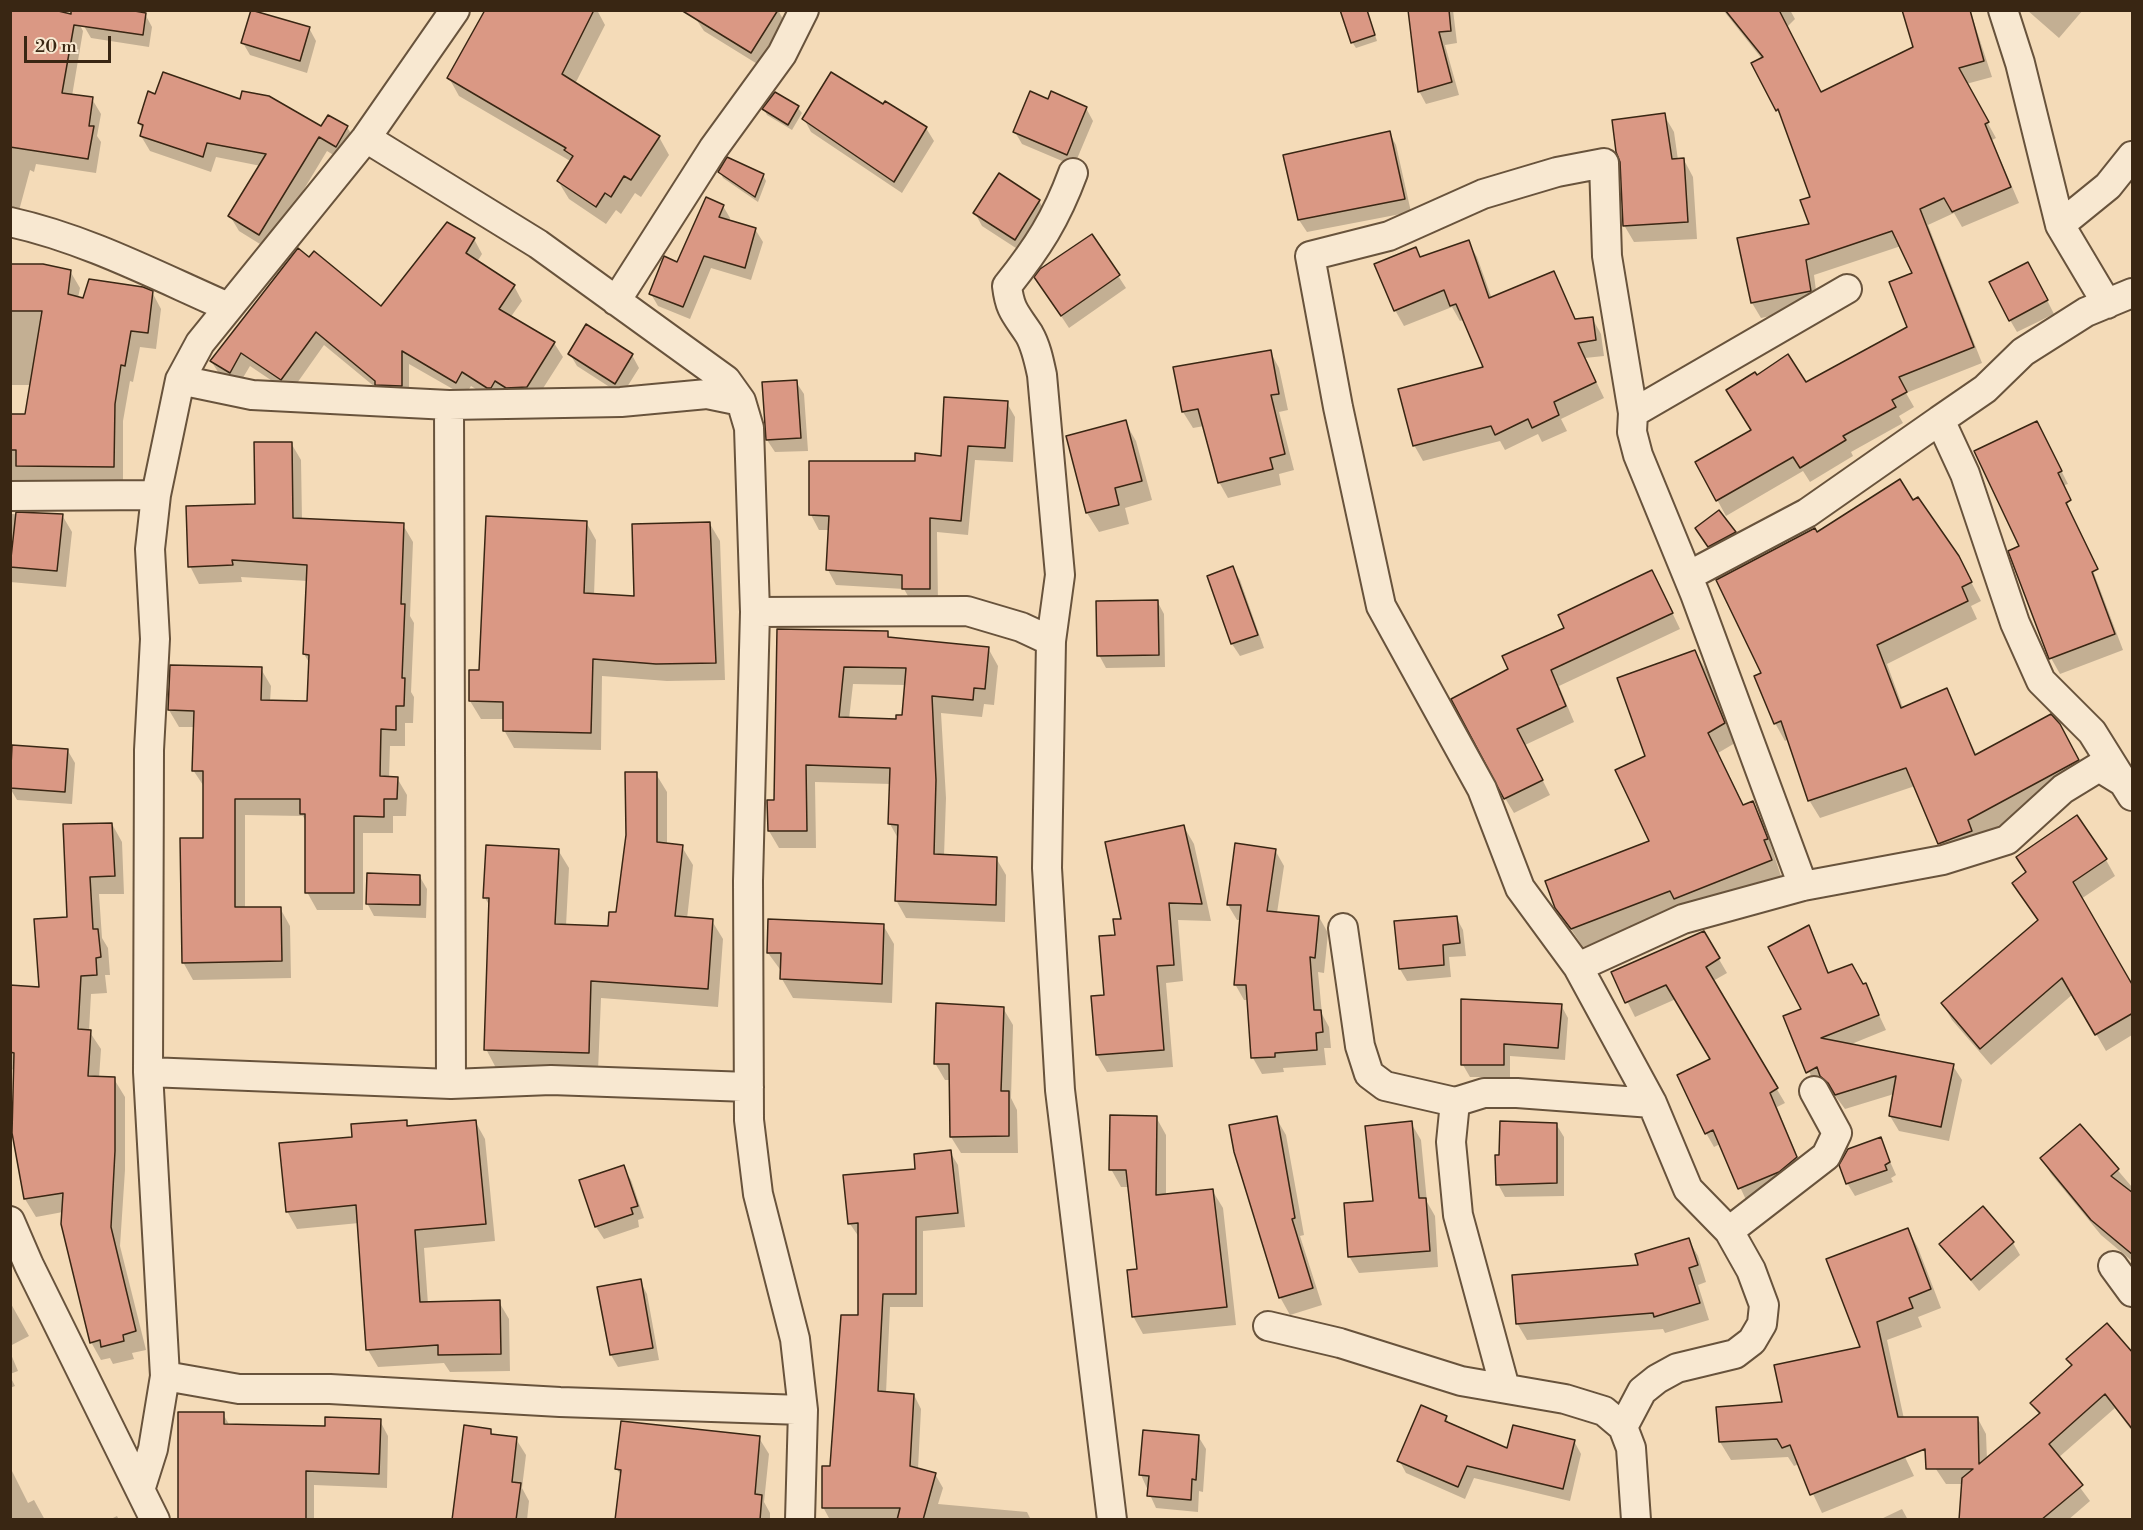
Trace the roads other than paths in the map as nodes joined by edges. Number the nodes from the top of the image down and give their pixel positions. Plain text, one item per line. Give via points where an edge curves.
1 (455, 10) edge
2 (804, 10) edge
3 (2003, 10) edge
4 (366, 138) junction
5 (2133, 156) edge
6 (1073, 173) dead end
7 (10, 222) edge
8 (2060, 225) junction
9 (1847, 289) dead end
10 (2120, 298) edge
11 (616, 301) junction
12 (228, 307) junction
13 (180, 380) junction
14 (741, 402) junction
15 (449, 405) junction
16 (1632, 413) junction
17 (1940, 420) junction
18 (156, 495) junction
19 (10, 496) edge
20 (1688, 576) junction
21 (755, 612) junction
22 (1051, 641) junction
23 (2129, 790) edge
24 (1803, 886) junction
25 (1343, 928) dead end
26 (1578, 967) junction
27 (148, 1072) junction
28 (451, 1083) junction
29 (749, 1087) junction
30 (1814, 1091) dead end
31 (1455, 1102) junction
32 (1652, 1103) junction
33 (10, 1221) edge
34 (1729, 1231) junction
35 (2113, 1266) dead end
36 (2133, 1292) edge
37 (1268, 1326) dead end
38 (165, 1376) junction
39 (1505, 1389) junction
40 (803, 1410) junction
41 (1623, 1427) junction
42 (141, 1487) junction
43 (155, 1520) edge
44 (800, 1520) edge
45 (1112, 1520) edge
46 (1635, 1520) edge

1 - 4 street
2 - 11 street via 782,54 713,149
3 - 8 street
4 - 11 street via 538,244
4 - 12 street
5 - 8 street via 2108,186
6 - 22 street via 1058,213 1007,286 1012,312 1029,334 1042,375 1060,575
7 - 12 street via 88,245
8 - 10 street
9 - 16 street
10 - 17 street via 2086,312 2023,352 1985,389
11 - 14 street via 726,381
12 - 13 street via 200,343
13 - 15 street via 252,394
13 - 18 street
14 - 15 street via 707,394 621,402
14 - 21 street via 749,428
15 - 28 street
16 - 20 street via 1638,455
16 - 26 street via 1607,256 1604,163 1483,194 1389,236 1310,256 1381,606 1482,789 1520,888
17 - 20 street via 1807,513
17 - 23 street via 1965,474 2004,592 2041,681 2092,732
18 - 19 street
18 - 27 street via 150,549 155,639 149,750
20 - 24 street
21 - 22 street via 967,611 1021,627
21 - 29 street via 748,881
22 - 45 street via 1047,868 1060,1090
23 - 24 street via 2099,767 2063,789 2007,840 1943,860
24 - 26 street via 1683,919
25 - 31 street via 1360,1046 1369,1074 1385,1086
26 - 32 street
27 - 28 street
27 - 38 street
28 - 29 street via 551,1080
29 - 40 street via 758,1194 795,1339
30 - 34 street via 1837,1133 1826,1156
31 - 32 street via 1495,1093
31 - 39 street via 1450,1142 1458,1215
32 - 34 street via 1688,1189
33 - 42 street
34 - 41 street via 1751,1270 1764,1305 1762,1324 1752,1341 1736,1354 1677,1368 1657,1378 1642,1391
35 - 36 street
37 - 39 street via 1340,1343 1461,1381
38 - 40 street via 239,1389 330,1389
38 - 42 street via 153,1449
39 - 41 street via 1565,1399 1604,1411
40 - 44 street
41 - 46 street via 1631,1448
42 - 43 street

